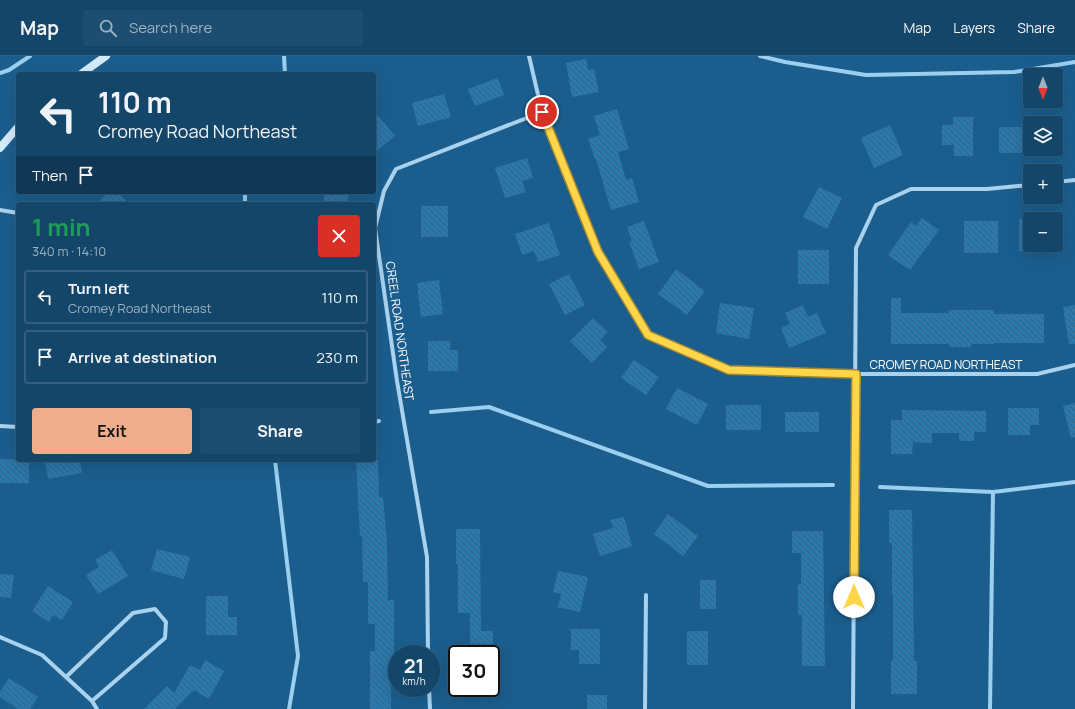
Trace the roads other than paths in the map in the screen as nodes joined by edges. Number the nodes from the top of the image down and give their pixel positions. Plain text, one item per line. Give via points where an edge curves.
1 (106, 56) edge
2 (529, 56) edge
3 (84, 72) edge
4 (542, 112) junction
5 (16, 129) edge
6 (0, 148) edge
7 (1075, 180) edge
8 (1063, 181) edge
9 (1023, 186) edge
10 (0, 210) edge
11 (16, 213) edge
12 (376, 224) edge
13 (376, 235) edge
14 (1075, 365) edge
15 (856, 374) junction
16 (0, 426) edge
17 (16, 427) edge
18 (646, 595) dead end
19 (0, 637) edge
20 (428, 645) edge
21 (66, 677) junction
22 (429, 697) edge
23 (92, 701) junction
24 (97, 709) edge
25 (430, 709) edge
26 (645, 709) edge
27 (853, 709) edge

1 - 3 street
2 - 4 street, CROMEY ROAD NORTHEAST
4 - 12 street, CREEL ROAD NORTHEAST via 396,170 384,191
4 - 15 street, CROMEY ROAD NORTHEAST via 598,252 648,335 729,370
5 - 6 street
7 - 8 street
9 - 15 street via 987,189 911,189 876,205 856,248
10 - 11 street
13 - 20 street, CREEL ROAD NORTHEAST via 397,382 427,557
14 - 15 street, CROMEY ROAD NORTHEAST via 1037,374
15 - 27 street
16 - 17 street
18 - 26 street
19 - 21 street via 42,655
21 - 23 street
21 - 23 street via 133,613 155,609 166,622 166,638
22 - 25 street
23 - 24 street

